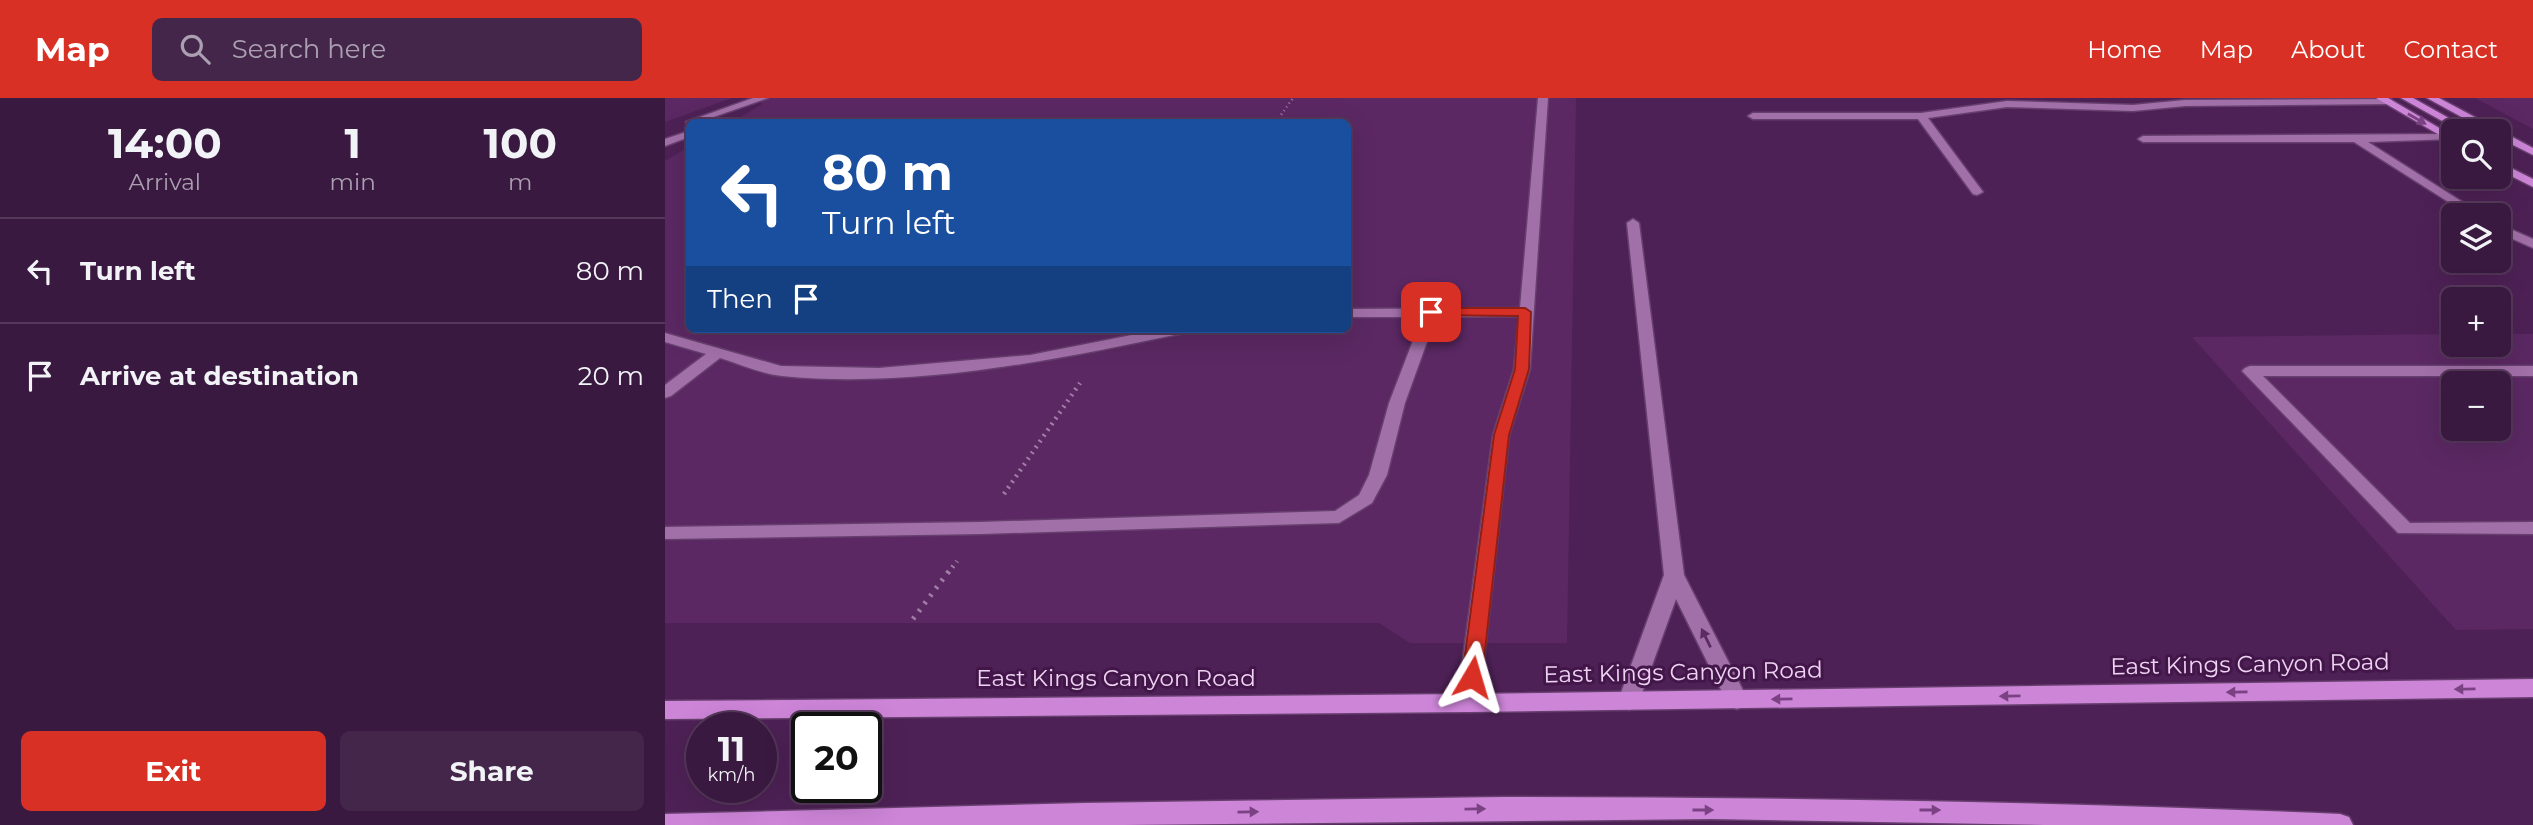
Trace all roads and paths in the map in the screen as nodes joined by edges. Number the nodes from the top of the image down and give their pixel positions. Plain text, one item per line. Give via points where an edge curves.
1 (763, 98) edge
2 (771, 98) edge
3 (1293, 98) edge
4 (1543, 98) edge
5 (2406, 98) edge
6 (2432, 98) edge
7 (2385, 100) edge
8 (1753, 116) dead end
9 (1921, 116) junction
10 (702, 119) edge
11 (730, 119) edge
12 (1278, 119) edge
13 (2445, 119) edge
14 (2472, 119) edge
15 (686, 124) edge
16 (665, 132) edge
17 (2441, 133) edge
18 (686, 135) edge
19 (2143, 139) dead end
20 (2356, 139) junction
21 (2441, 139) edge
22 (2511, 140) edge
23 (665, 144) edge
24 (2511, 148) edge
25 (2533, 153) edge
26 (2511, 172) edge
27 (2533, 184) edge
28 (1977, 192) dead end
29 (2458, 203) edge
30 (1633, 223) dead end
31 (2511, 234) edge
32 (2533, 244) edge
33 (1431, 312) junction
34 (1525, 312) junction
35 (1351, 313) edge
36 (1164, 333) edge
37 (665, 337) edge
38 (1106, 345) junction
39 (717, 353) junction
40 (2533, 371) edge
41 (665, 393) edge
42 (2533, 527) edge
43 (981, 528) junction
44 (665, 533) edge
45 (1674, 575) junction
46 (913, 619) dead end
47 (2533, 688) edge
48 (1737, 700) junction
49 (1629, 701) junction
50 (1468, 703) junction
51 (665, 710) edge
52 (1968, 818) edge
53 (1002, 820) edge
54 (665, 825) edge
55 (2340, 825) edge

1 - 10 lane
2 - 11 lane via 763,106
3 - 12 path
4 - 34 lane
5 - 13 main road
6 - 14 main road
7 - 9 lane via 2133,108 2007,104
7 -> 17 main road
8 - 9 lane
9 - 28 lane
15 - 16 lane
18 - 23 lane
19 - 20 lane
20 - 21 lane
20 - 29 lane
22 - 25 main road
24 - 25 main road
26 - 27 main road
30 - 45 lane
31 - 32 lane
33 - 34 lane
33 - 35 lane
33 - 43 lane via 1397,403 1378,475 1366,499 1339,517
34 - 50 lane via 1522,369 1501,435
36 - 38 lane
37 - 39 lane
38 - 39 lane via 1030,360 879,373 780,371
38 - 43 path
39 - 41 lane
40 - 42 lane via 2250,371 2405,529
43 - 44 lane
43 - 46 path
48 -> 45 lane
45 - 49 lane
47 -> 48 main road, East Kings Canyon Road
48 - 49 main road, East Kings Canyon Road
49 - 50 main road, East Kings Canyon Road
50 - 51 main road, East Kings Canyon Road
53 -> 52 main road via 1495,809
52 - 55 main road
53 - 54 main road

